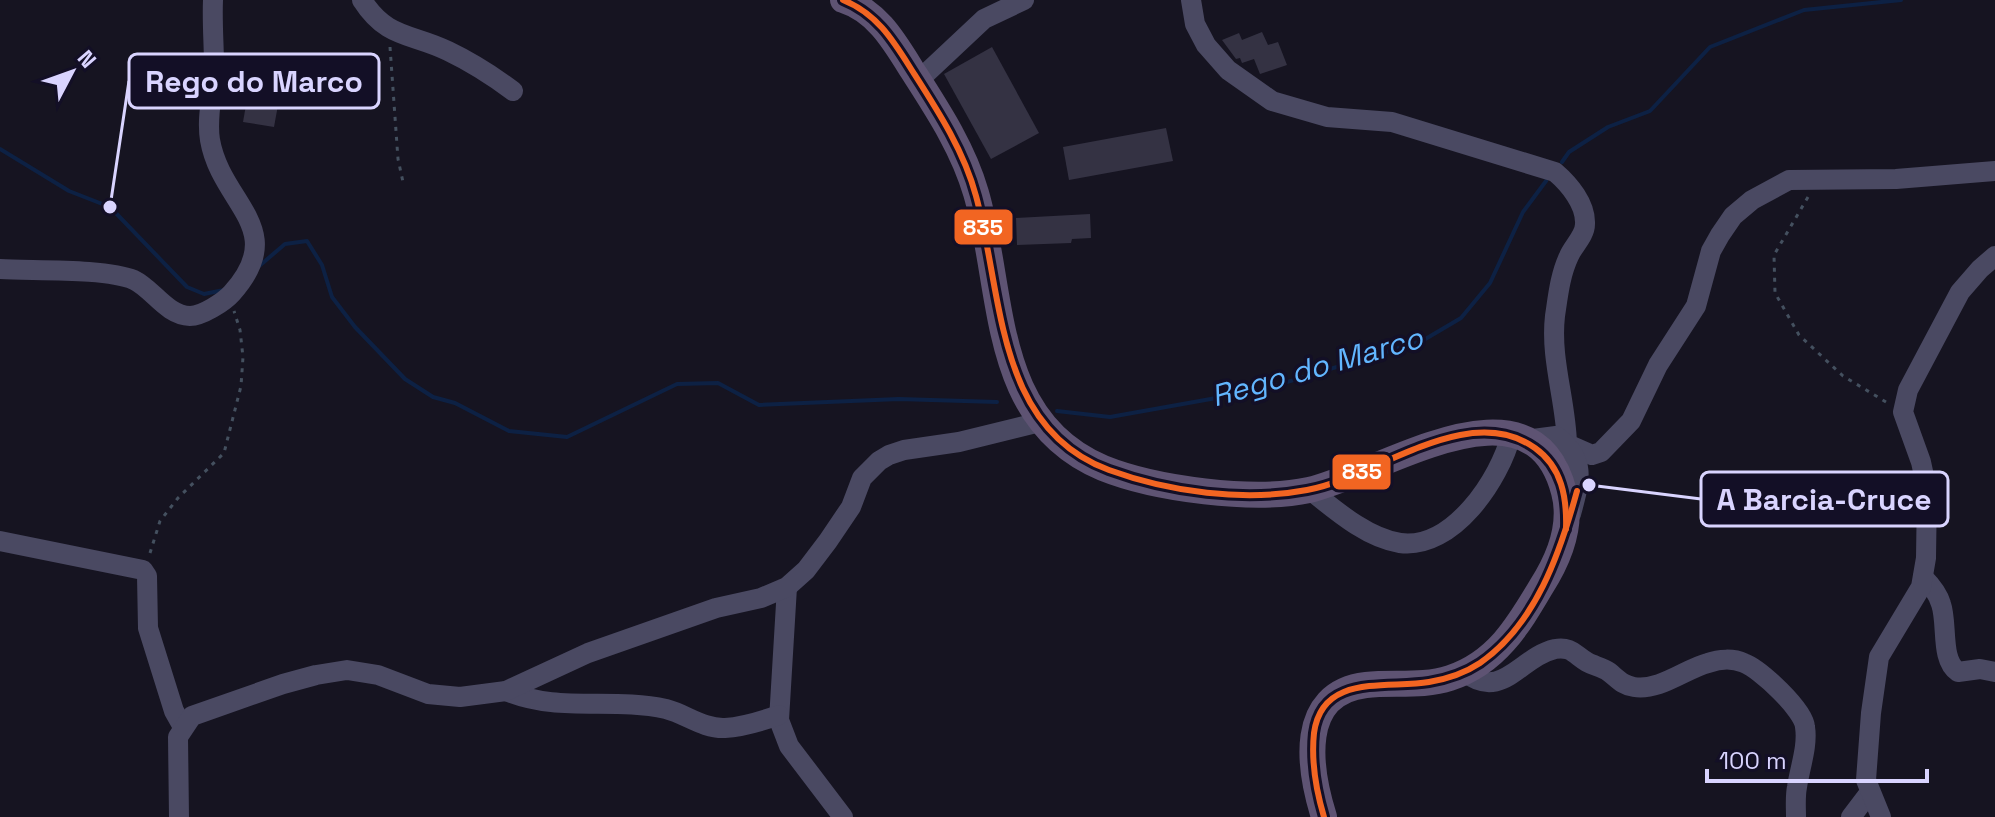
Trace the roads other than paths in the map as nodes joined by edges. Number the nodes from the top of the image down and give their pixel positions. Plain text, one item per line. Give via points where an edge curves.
1 (213, 0) edge
2 (362, 0) edge
3 (843, 0) edge
4 (1024, 0) edge
5 (1191, 0) edge
6 (919, 80) junction
7 (513, 91) dead end
8 (1995, 171) edge
9 (1995, 256) edge
10 (0, 269) edge
11 (1040, 422) junction
12 (1518, 438) junction
13 (1567, 444) junction
14 (1310, 490) junction
15 (1566, 529) junction
16 (0, 541) edge
17 (1923, 577) junction
18 (787, 587) junction
19 (1464, 672) junction
20 (1995, 672) edge
21 (506, 691) junction
22 (779, 715) junction
23 (183, 727) junction
24 (1870, 792) junction
25 (179, 817) edge
26 (843, 817) edge
27 (1324, 817) edge
28 (1796, 817) edge
29 (1851, 817) edge
30 (1881, 817) edge

1 - 10 street via 210,137 214,159 256,233 254,257 244,278 229,296 192,316 166,306 135,280
2 - 7 street via 392,31 474,64
3 - 6 main road via 877,21
4 - 6 street via 984,19
5 - 13 street via 1206,45 1228,70 1272,101 1327,117 1392,122 1564,179 1585,223 1566,264 1554,320
6 - 11 main road via 967,165 1012,364
8 - 13 street via 1789,180 1752,200 1733,216 1711,251 1696,306 1658,365 1631,421 1601,452 1592,455
9 - 17 street via 1954,302 1908,390 1903,412 1927,490
11 - 14 main road via 1067,448 1128,477 1208,491
11 - 18 street via 904,450 879,461 862,478 851,507 828,541
12 - 13 street via 1556,436
12 - 14 main road via 1469,433
12 - 14 street via 1465,515 1423,540 1403,543 1380,536
12 - 15 main road via 1538,448 1558,474
13 - 15 street via 1579,460 1579,473
15 - 19 main road via 1549,575 1518,627 1502,646
16 - 23 street via 143,570 148,628
17 - 20 street via 1941,603 1952,668
17 - 24 street via 1879,657 1866,780
18 - 21 street via 602,647
18 - 22 street
19 - 27 main road via 1424,683 1353,687 1323,707 1313,744
19 - 28 street via 1491,683 1560,648 1637,688 1708,663 1741,661 1795,705 1805,723
21 - 22 street via 557,705 636,704 723,729
21 - 23 street via 460,697 428,694 378,675 347,670 239,699 192,716
22 - 26 street via 789,746
23 - 25 street via 177,756
24 - 29 street
24 - 30 street

